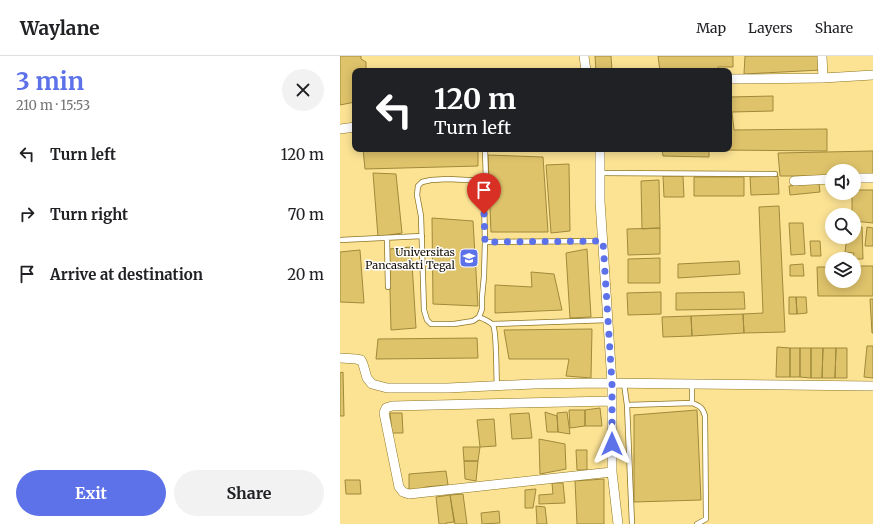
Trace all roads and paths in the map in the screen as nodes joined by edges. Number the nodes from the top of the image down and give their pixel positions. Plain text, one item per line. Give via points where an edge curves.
1 (584, 56) edge
2 (822, 56) edge
3 (586, 68) edge
4 (873, 75) edge
5 (823, 78) junction
6 (732, 80) edge
7 (352, 127) edge
8 (340, 129) edge
9 (485, 152) edge
10 (600, 152) edge
11 (600, 172) junction
12 (775, 174) dead end
13 (861, 178) edge
14 (873, 178) edge
15 (825, 179) edge
16 (486, 181) junction
17 (794, 181) dead end
18 (422, 236) junction
19 (387, 238) junction
20 (340, 240) edge
21 (603, 241) junction
22 (485, 242) junction
23 (388, 288) dead end
24 (479, 317) junction
25 (608, 320) junction
26 (492, 324) junction
27 (340, 358) edge
28 (612, 383) junction
29 (624, 383) junction
30 (692, 384) junction
31 (497, 386) junction
32 (873, 386) edge
33 (612, 401) junction
34 (692, 403) junction
35 (627, 405) junction
36 (612, 472) junction
37 (618, 524) edge
38 (632, 524) edge
39 (697, 524) edge

1 - 3 street
2 - 5 street
4 - 5 street
5 - 6 street
7 - 8 street
9 - 16 lane
10 - 11 street
11 - 12 lane
11 - 21 street
13 - 14 street
15 - 17 street
16 - 18 lane via 448,179 422,182 418,186 417,195
16 - 22 lane
18 - 19 lane
18 - 24 lane via 424,310 427,320 431,324 454,324 473,321
19 - 20 lane
19 - 23 lane
21 - 22 lane
21 - 25 street
22 - 24 lane via 482,310
24 - 26 lane
25 - 26 lane
25 - 28 street
26 - 31 lane
27 - 31 street via 361,360 367,378 372,384 387,388
28 - 29 street
28 - 31 street
28 - 33 street
29 - 30 street
29 - 35 lane
30 - 32 street
30 - 34 lane
33 - 36 street
33 - 36 street via 392,406 386,408 384,413 399,487 409,494
34 - 35 lane
34 - 39 lane via 701,406 704,411 706,519
35 - 38 lane
36 - 37 street

